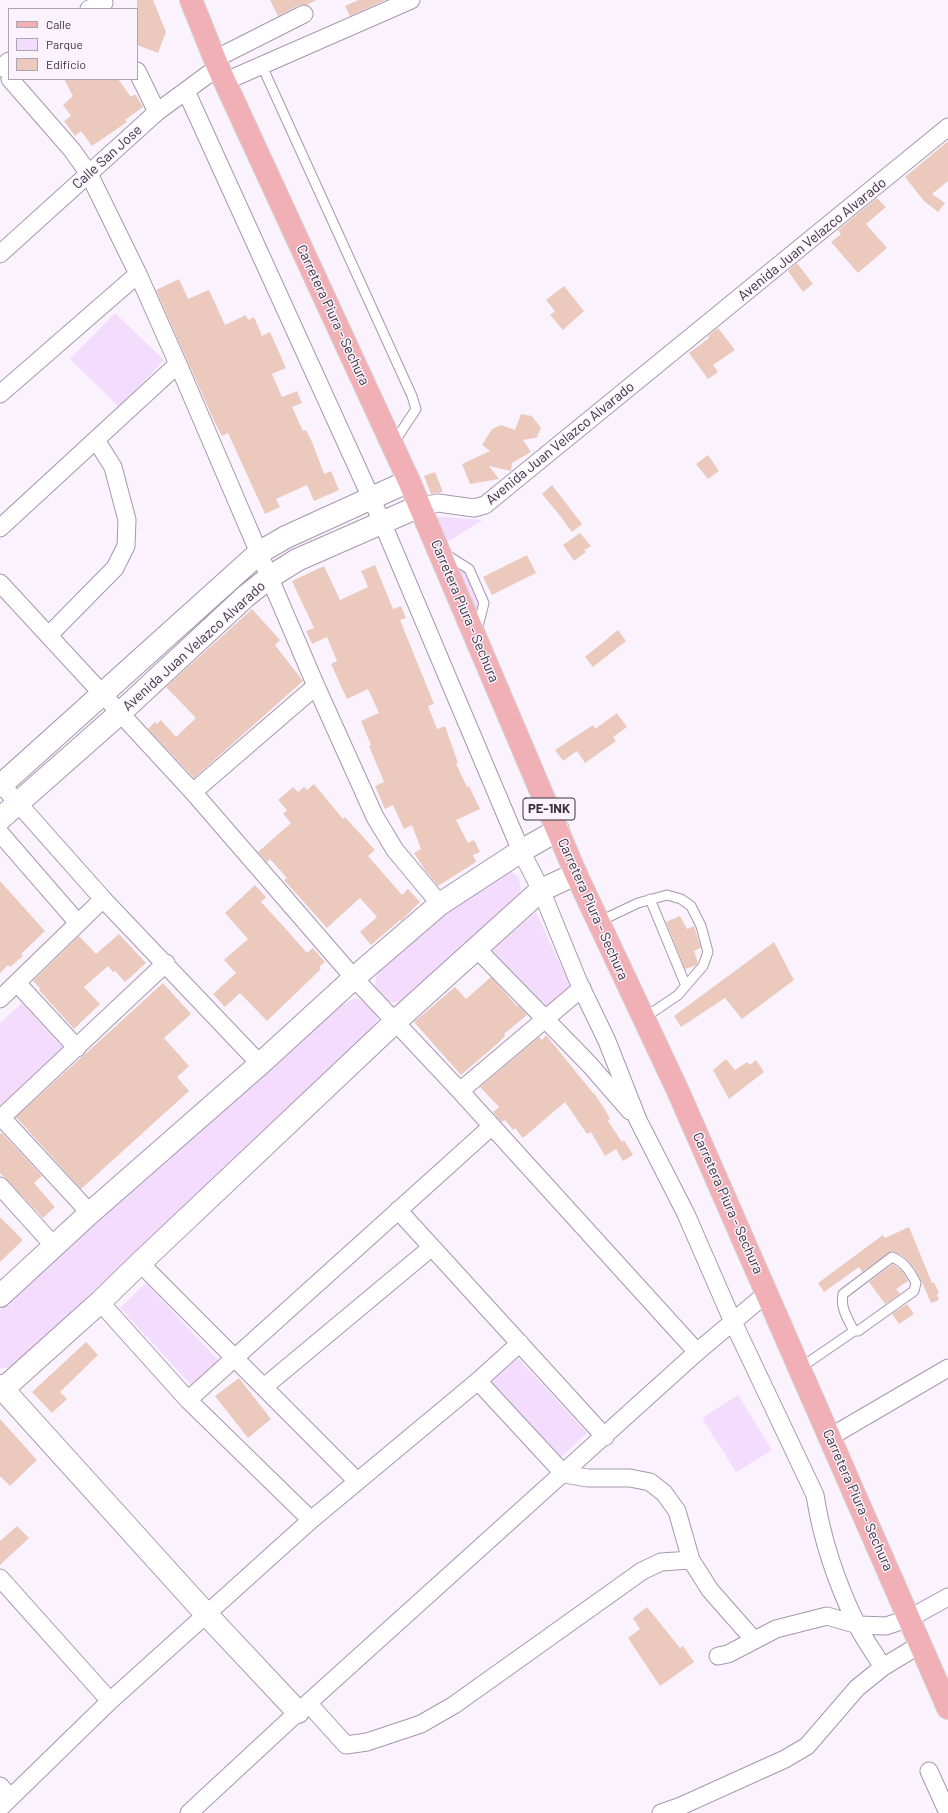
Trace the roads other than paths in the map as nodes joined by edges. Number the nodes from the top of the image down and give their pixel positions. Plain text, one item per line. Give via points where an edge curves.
1 (190, 0) edge
2 (411, 0) edge
3 (304, 14) dead end
4 (8, 62) edge
5 (262, 66) junction
6 (0, 68) edge
7 (220, 69) junction
8 (138, 73) edge
9 (8, 76) edge
10 (12, 80) edge
11 (186, 91) junction
12 (157, 112) junction
13 (948, 127) edge
14 (89, 174) junction
15 (0, 254) edge
16 (138, 274) junction
17 (178, 364) junction
18 (0, 394) edge
19 (96, 440) junction
20 (393, 446) junction
21 (409, 482) junction
22 (372, 498) junction
23 (420, 506) junction
24 (382, 522) junction
25 (0, 528) edge
26 (260, 552) junction
27 (270, 577) junction
28 (0, 583) edge
29 (48, 635) junction
30 (316, 686) junction
31 (102, 693) junction
32 (120, 713) junction
33 (0, 784) edge
34 (193, 792) junction
35 (17, 803) junction
36 (0, 819) edge
37 (558, 830) junction
38 (0, 833) edge
39 (521, 851) junction
40 (576, 874) junction
41 (541, 890) junction
42 (103, 899) junction
43 (650, 899) junction
44 (440, 904) junction
45 (598, 922) junction
46 (78, 924) junction
47 (476, 948) junction
48 (166, 963) junction
49 (354, 978) junction
50 (17, 983) junction
51 (686, 986) junction
52 (582, 988) junction
53 (0, 999) edge
54 (644, 1018) junction
55 (544, 1019) junction
56 (396, 1021) junction
57 (77, 1048) junction
58 (260, 1064) junction
59 (460, 1091) junction
60 (1, 1119) edge
61 (638, 1120) junction
62 (492, 1126) junction
63 (0, 1186) edge
64 (398, 1210) junction
65 (90, 1213) junction
66 (54, 1247) junction
67 (432, 1247) junction
68 (140, 1262) junction
69 (767, 1293) junction
70 (0, 1296) edge
71 (100, 1302) junction
72 (733, 1322) junction
73 (854, 1332) junction
74 (520, 1343) junction
75 (697, 1352) junction
76 (235, 1358) junction
77 (800, 1368) junction
78 (948, 1368) edge
79 (478, 1381) junction
80 (1, 1387) edge
81 (264, 1387) junction
82 (188, 1400) junction
83 (605, 1437) junction
84 (830, 1437) junction
85 (564, 1474) junction
86 (357, 1481) junction
87 (311, 1520) junction
88 (691, 1560) junction
89 (0, 1578) edge
90 (948, 1597) edge
91 (207, 1614) junction
92 (910, 1618) junction
93 (858, 1625) junction
94 (754, 1640) junction
95 (921, 1644) junction
96 (718, 1656) dead end
97 (883, 1667) junction
98 (110, 1701) junction
99 (303, 1707) junction
100 (948, 1708) edge
101 (929, 1771) dead end
102 (3, 1797) edge
103 (189, 1813) edge
104 (661, 1813) edge
105 (948, 1813) edge

1 - 7 main road, Carretera Piura - Sechura / PE-1NK
2 - 5 street
3 - 7 street
4 - 6 street
5 - 7 street
5 - 20 lane via 412,396 416,409
6 - 9 street
7 - 11 street, Calle San Jose
7 - 20 main road, Carretera Piura - Sechura / PE-1NK
8 - 12 street
10 - 14 street via 72,150
11 - 12 street, Calle San Jose
11 - 22 street
12 - 14 street, Calle San Jose
13 - 23 street, Avenida Juan Velazco Alvarado via 485,505 474,508 438,503
14 - 15 street, Calle San Jose
14 - 16 street
16 - 17 street
16 - 18 street
17 - 19 street
17 - 26 street
19 - 25 street
19 - 29 street via 113,467 127,520 126,546 115,568
20 - 21 main road, Carretera Piura - Sechura / PE-1NK
21 - 22 street, Avenida Juan Velazco Alvarado
21 - 23 main road, Carretera Piura - Sechura / PE-1NK
22 - 24 street
22 - 26 street, Avenida Juan Velazco Alvarado via 286,537
23 - 24 street, Avenida Juan Velazco Alvarado
23 - 37 main road, Carretera Piura - Sechura / PE-1NK
24 - 27 street, Avenida Juan Velazco Alvarado via 298,560
24 - 39 street
26 - 27 street
26 - 31 street, Avenida Juan Velazco Alvarado
27 - 30 street
27 - 32 street, Avenida Juan Velazco Alvarado via 246,596
28 - 29 street
29 - 31 street
30 - 34 street
30 - 44 street via 375,818 395,850
31 - 32 street
31 - 33 street, Avenida Juan Velazco Alvarado
32 - 34 street
32 - 35 street, Avenida Juan Velazco Alvarado
33 - 35 street
34 - 49 street
35 - 36 street, Avenida Juan Velazco Alvarado
35 - 42 street
37 - 39 street
37 - 40 main road, Carretera Piura - Sechura / PE-1NK
38 - 46 street
39 - 41 street
39 - 44 street
40 - 41 street
40 - 45 main road, Carretera Piura - Sechura / PE-1NK
41 - 47 street
41 - 52 street
42 - 46 street
42 - 48 street
43 - 45 lane
43 - 51 lane
43 - 51 lane via 667,895 681,899 691,906 701,926 708,952 703,966
44 - 49 street
45 - 54 main road, Carretera Piura - Sechura / PE-1NK
46 - 50 street
47 - 55 street
47 - 56 street
48 - 57 street
48 - 58 street
49 - 56 street
49 - 58 street
50 - 53 street
50 - 57 street
51 - 54 lane via 678,995
52 - 55 street
52 - 61 street via 607,1041
54 - 69 main road, Carretera Piura - Sechura / PE-1NK
55 - 59 street
55 - 61 street via 589,1064
56 - 59 street
56 - 68 street
57 - 60 street
58 - 65 street
59 - 62 street
60 - 65 street
61 - 72 street via 686,1214
62 - 64 street
62 - 75 street
63 - 66 street
64 - 67 street
64 - 76 street
65 - 66 street
66 - 70 street
67 - 74 street
67 - 81 street
68 - 71 street
68 - 76 street
69 - 72 street
69 - 77 main road, Carretera Piura - Sechura / PE-1NK
71 - 80 street
71 - 82 street
72 - 75 street
72 - 93 street via 815,1495 818,1518 828,1552
73 - 73 lane via 914,1291 916,1282 900,1261 892,1258 843,1294 843,1311
73 - 77 lane
74 - 79 street
74 - 83 street
75 - 83 street
76 - 81 street
76 - 82 street
77 - 84 main road, Carretera Piura - Sechura / PE-1NK
78 - 84 street
79 - 85 street
79 - 86 street
80 - 91 street
81 - 86 street
82 - 87 street
83 - 85 street
84 - 92 main road, Carretera Piura - Sechura / PE-1NK
85 - 88 street via 588,1478 630,1478 650,1482 664,1493 677,1511
85 - 99 street
86 - 87 street
87 - 91 street
88 - 94 street via 710,1590
88 - 99 street via 661,1562 642,1571 460,1701 421,1724 367,1742 346,1745
89 - 98 street
90 - 92 street
91 - 98 street
91 - 99 street
92 - 93 street via 886,1626
92 - 95 main road, Carretera Piura - Sechura / PE-1NK
93 - 94 street via 827,1616 776,1630
93 - 97 street
94 - 96 street via 728,1654
95 - 97 street
95 - 100 main road, Carretera Piura - Sechura / PE-1NK
97 - 104 street via 857,1688 807,1746 785,1759
98 - 102 street
99 - 103 street
101 - 105 street

